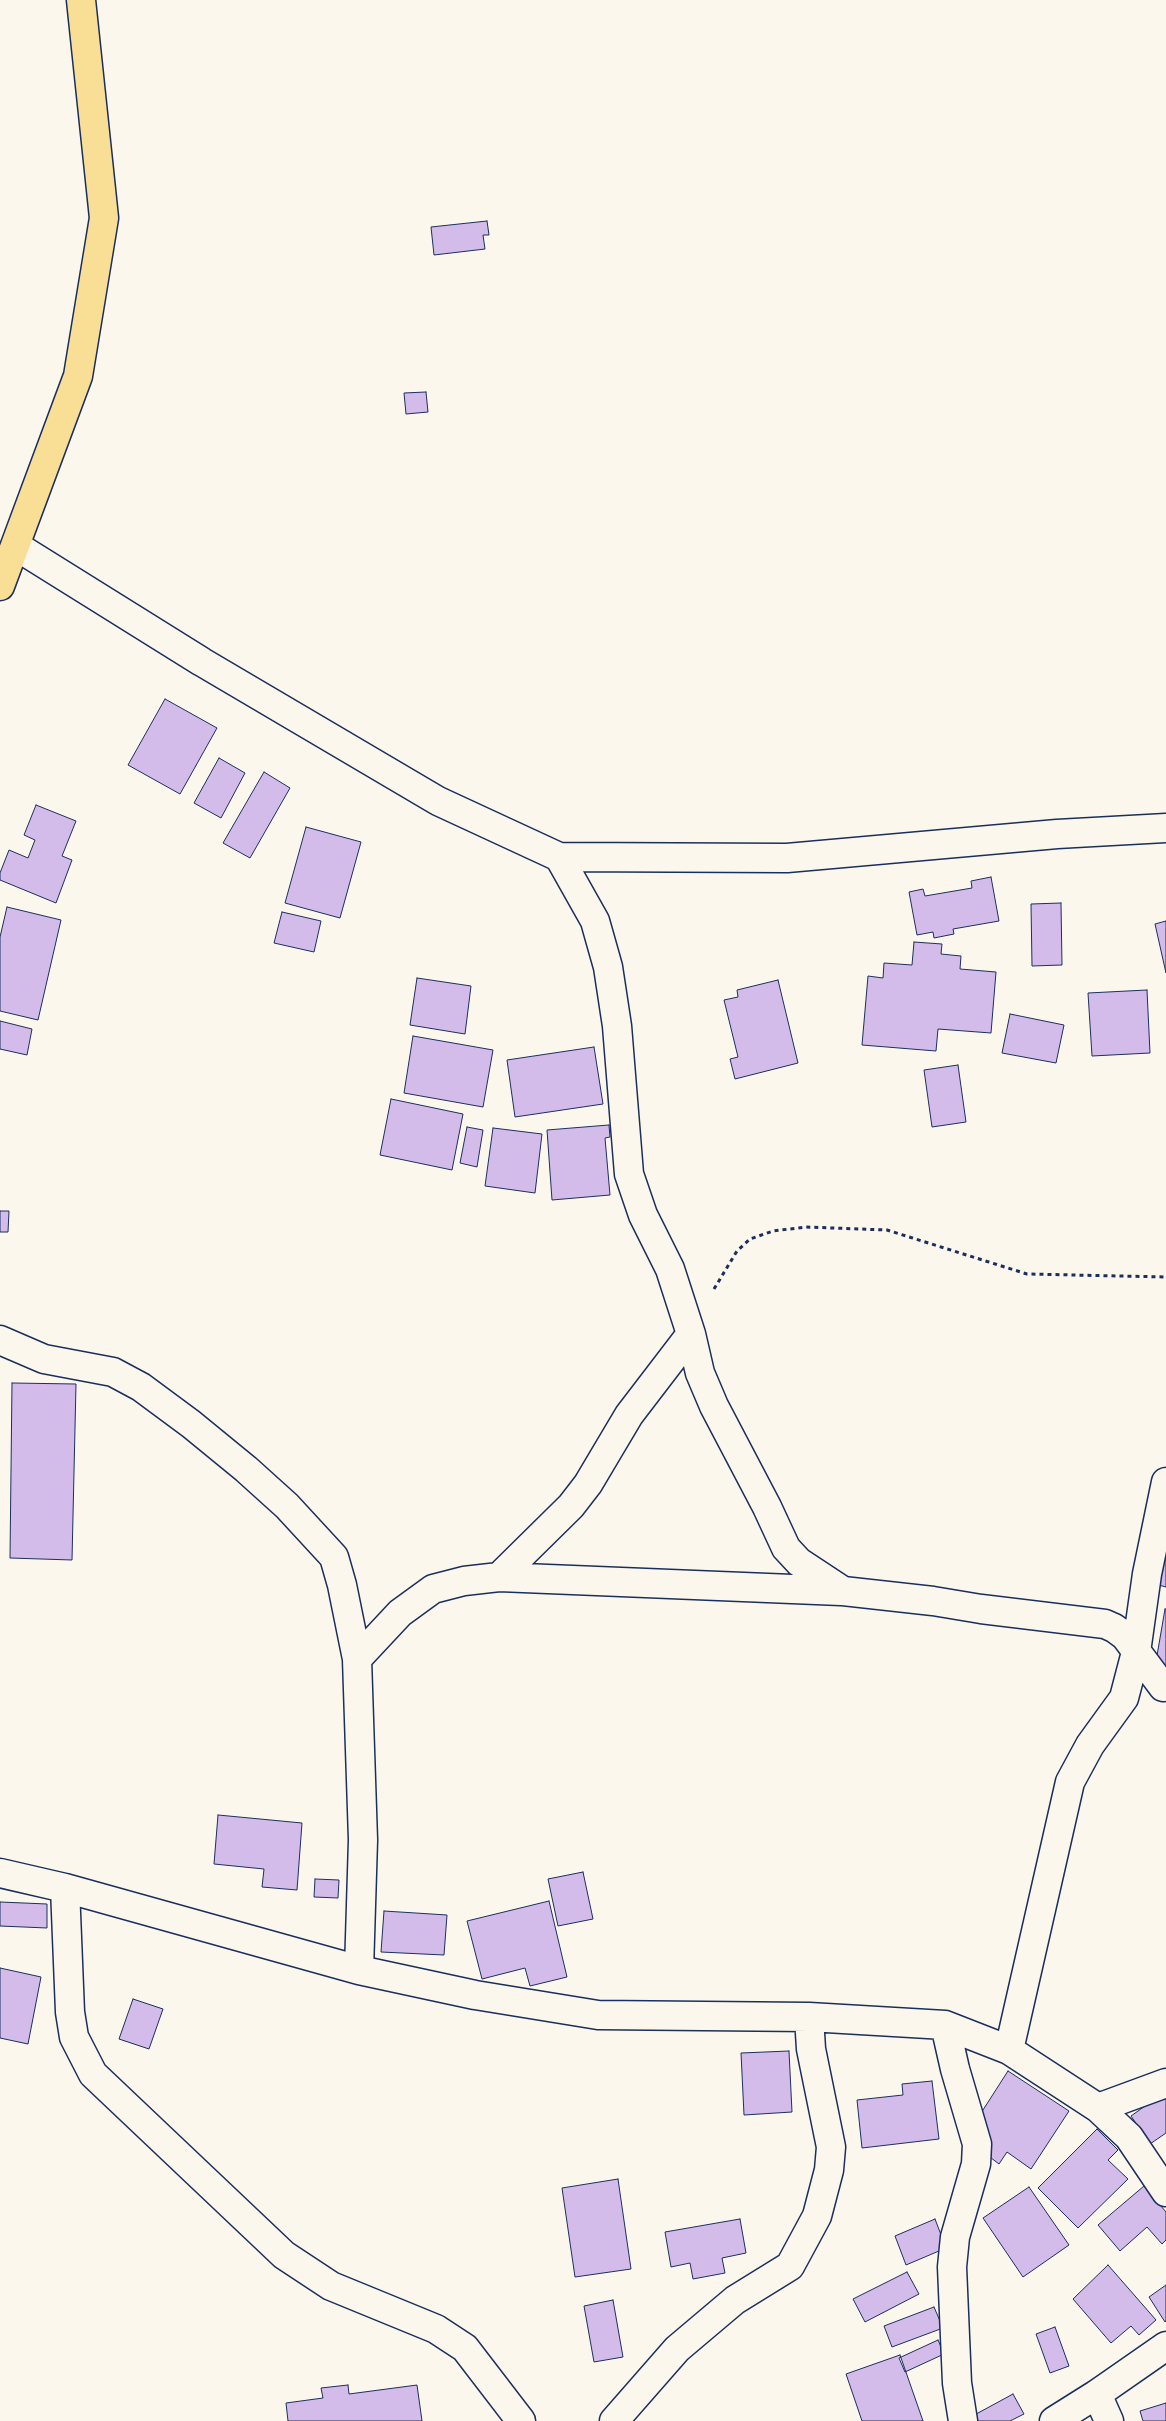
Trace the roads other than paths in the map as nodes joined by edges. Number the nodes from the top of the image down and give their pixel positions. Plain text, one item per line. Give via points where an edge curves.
1 (81, 0) edge
2 (16, 546) junction
3 (0, 586) edge
4 (1166, 828) edge
5 (558, 857) junction
6 (691, 1334) junction
7 (0, 1340) edge
8 (1166, 1482) edge
9 (499, 1577) junction
10 (843, 1591) junction
11 (1136, 1652) junction
12 (357, 1659) junction
13 (1164, 1687) edge
14 (1124, 1698) junction
15 (0, 1873) edge
16 (65, 1888) junction
17 (359, 1970) junction
18 (809, 2017) junction
19 (945, 2025) junction
20 (1009, 2050) junction
21 (1166, 2083) edge
22 (1098, 2108) junction
23 (1166, 2192) edge
24 (1166, 2346) edge
25 (1097, 2394) junction
26 (521, 2421) edge
27 (614, 2421) edge
28 (963, 2421) edge
29 (1054, 2421) edge
30 (1109, 2421) edge

1 - 2 main road via 104,218 78,376
2 - 3 main road
2 - 5 street via 202,662 438,801
4 - 5 street via 1057,834 787,858
5 - 6 street via 595,921 608,967 617,1026 629,1174 643,1215 670,1269
6 - 9 street via 629,1415 588,1484 571,1506
6 - 10 street via 700,1372 714,1406 786,1548 799,1562
7 - 12 street via 44,1359 113,1372 141,1387 246,1468 334,1557
8 - 11 street via 1147,1574
9 - 10 street
9 - 12 street via 464,1581 433,1590 400,1613
10 - 11 street via 1105,1624 1126,1636
11 - 13 street
11 - 14 street
12 - 17 street via 363,1840
13 - 14 street
14 - 20 street via 1090,1746 1070,1782
15 - 16 street
16 - 17 street
16 - 26 street via 70,2012 74,2037 93,2074 284,2255 331,2286 436,2329 465,2348
17 - 18 street via 475,1995 598,2016
18 - 19 street
18 - 27 street via 811,2049 831,2147 829,2170 817,2216 790,2266 782,2274 735,2300 677,2349
19 - 20 street
19 - 28 street via 977,2144 976,2164 955,2237 952,2267 957,2383
20 - 22 street
21 - 22 street
22 - 23 street via 1129,2137
24 - 25 street
25 - 29 street
25 - 30 street

